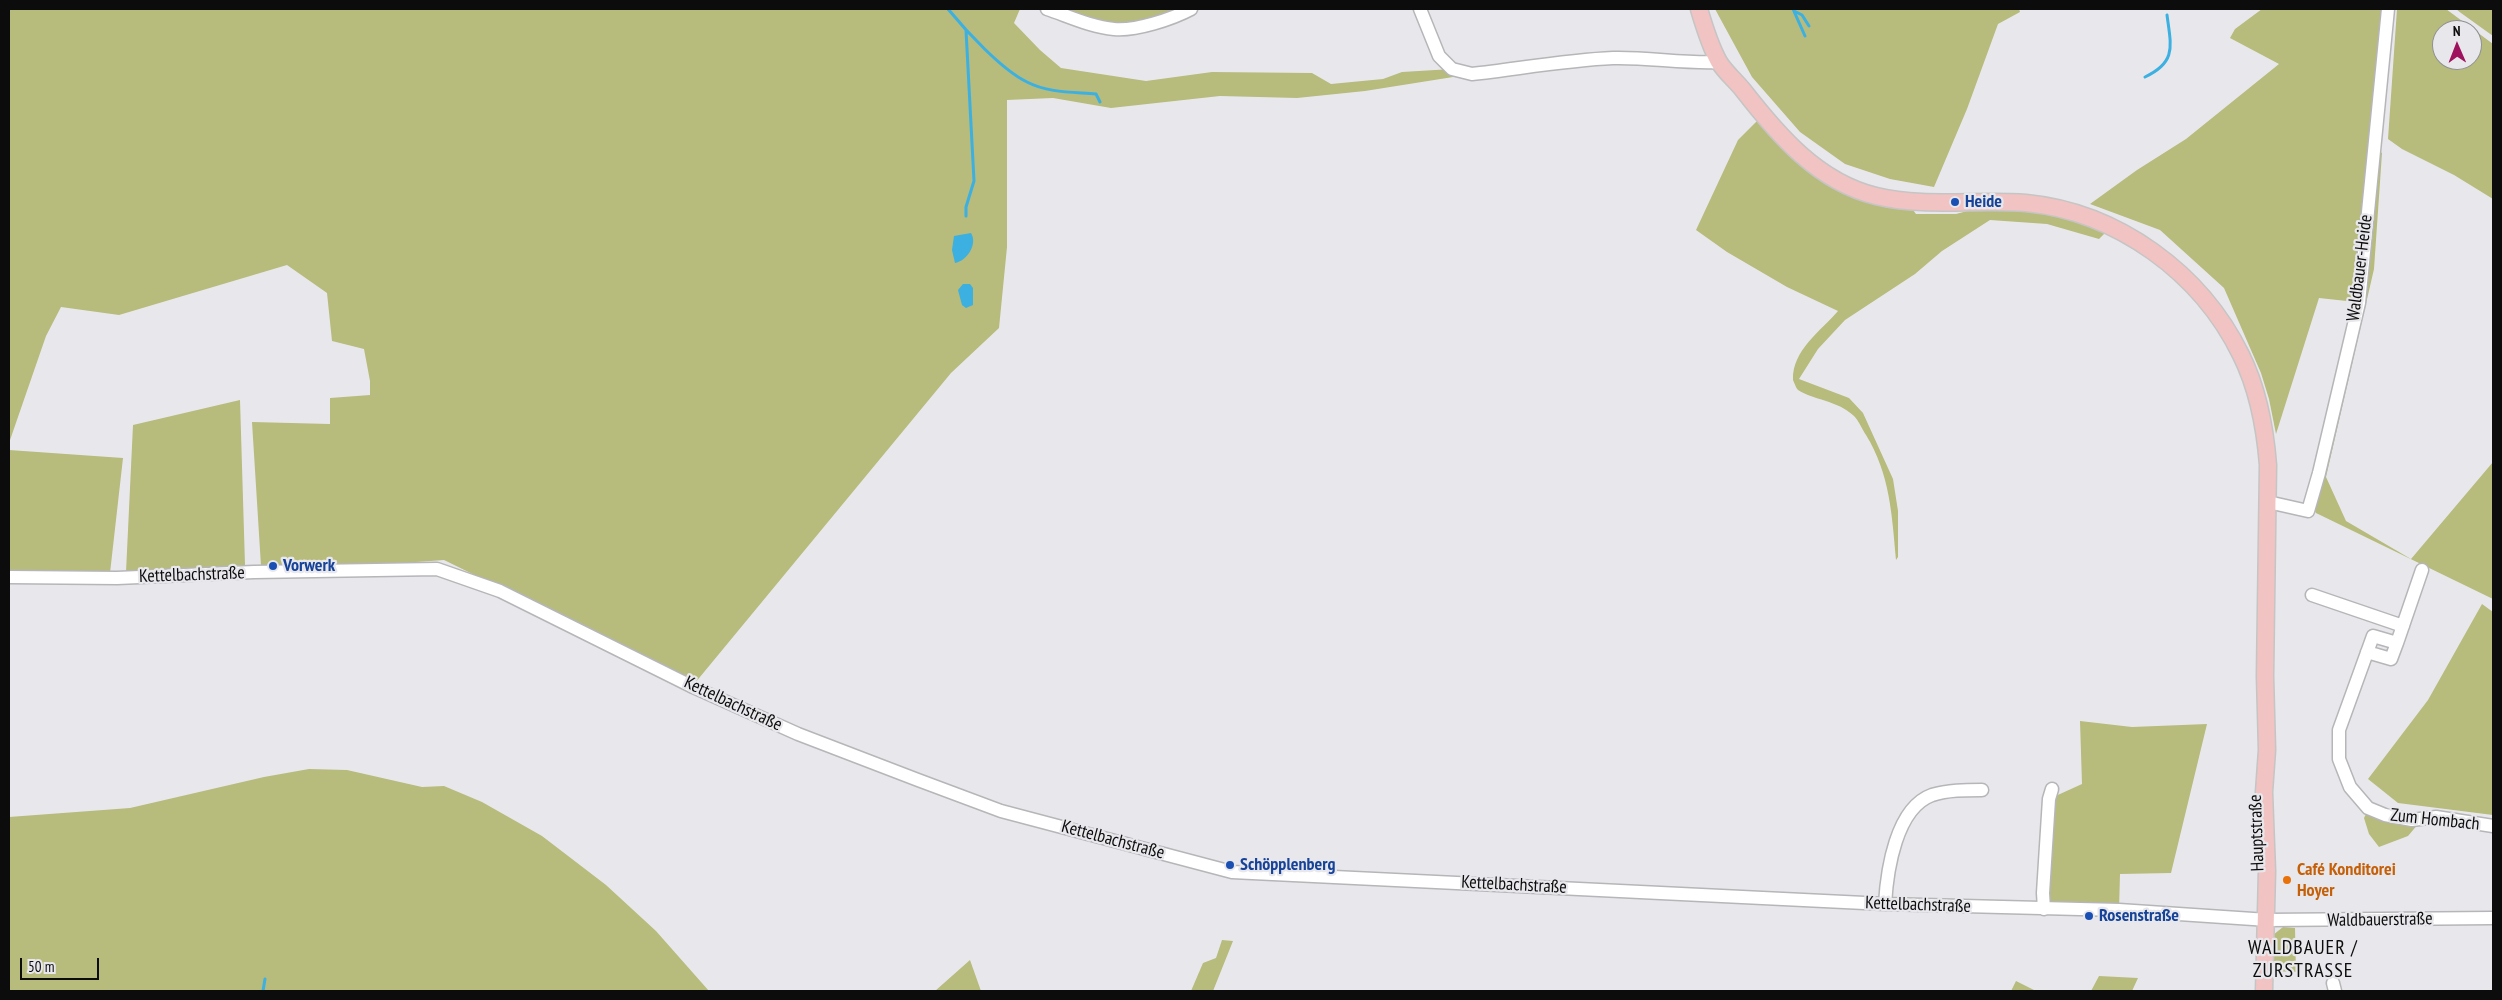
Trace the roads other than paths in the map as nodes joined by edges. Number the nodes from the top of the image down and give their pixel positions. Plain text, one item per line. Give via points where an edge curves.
1 (1047, 9) edge
2 (1191, 9) edge
3 (1420, 9) edge
4 (1699, 9) edge
5 (2388, 9) edge
6 (1720, 62) junction
7 (2268, 502) junction
8 (2422, 570) dead end
9 (9, 577) edge
10 (2312, 595) dead end
11 (2403, 626) junction
12 (2397, 643) junction
13 (2367, 652) junction
14 (2265, 676) junction
15 (2052, 789) dead end
16 (1982, 790) dead end
17 (2493, 826) edge
18 (1885, 904) junction
19 (2044, 910) junction
20 (2493, 918) edge
21 (2262, 919) junction
22 (2255, 991) edge
23 (2264, 991) edge

1 - 2 street via 1088,24 1115,29 1153,24
3 - 6 street via 1439,56 1452,70 1472,74 1611,58 1648,58 1694,64
4 - 6 main road
5 - 7 street, Waldbauer-Heide via 2360,303 2320,473 2308,511
6 - 7 main road via 1792,148 1811,164 1855,189 1896,200 2026,203 2065,210 2116,229 2172,266 2210,305 2242,356 2265,435
7 - 14 main road
8 - 11 street
9 - 18 street, Kettelbachstraße via 117,578 437,569 500,591 693,687 798,734 918,780 1001,811 1232,872
10 - 11 street
11 - 12 street
12 - 13 street via 2391,659
12 - 13 street, Zum Hombach via 2373,636
13 - 17 street, Zum Hombach via 2341,721 2338,740 2339,760 2350,787 2368,808 2385,815 2412,820 2436,817
14 - 21 main road, Hauptstraße via 2267,750 2264,792 2267,830
14 - 21 main road, Hauptstraße via 2255,786
15 - 19 street via 2044,864
16 - 18 street via 1948,791 1930,796 1912,807 1893,849 1886,879
18 - 19 street, Kettelbachstraße
19 - 21 street, Kettelbachstraße via 2119,910
20 - 21 street, Waldbauerstraße
21 - 22 main road, Hauptstraße
21 - 23 main road, Hauptstraße

